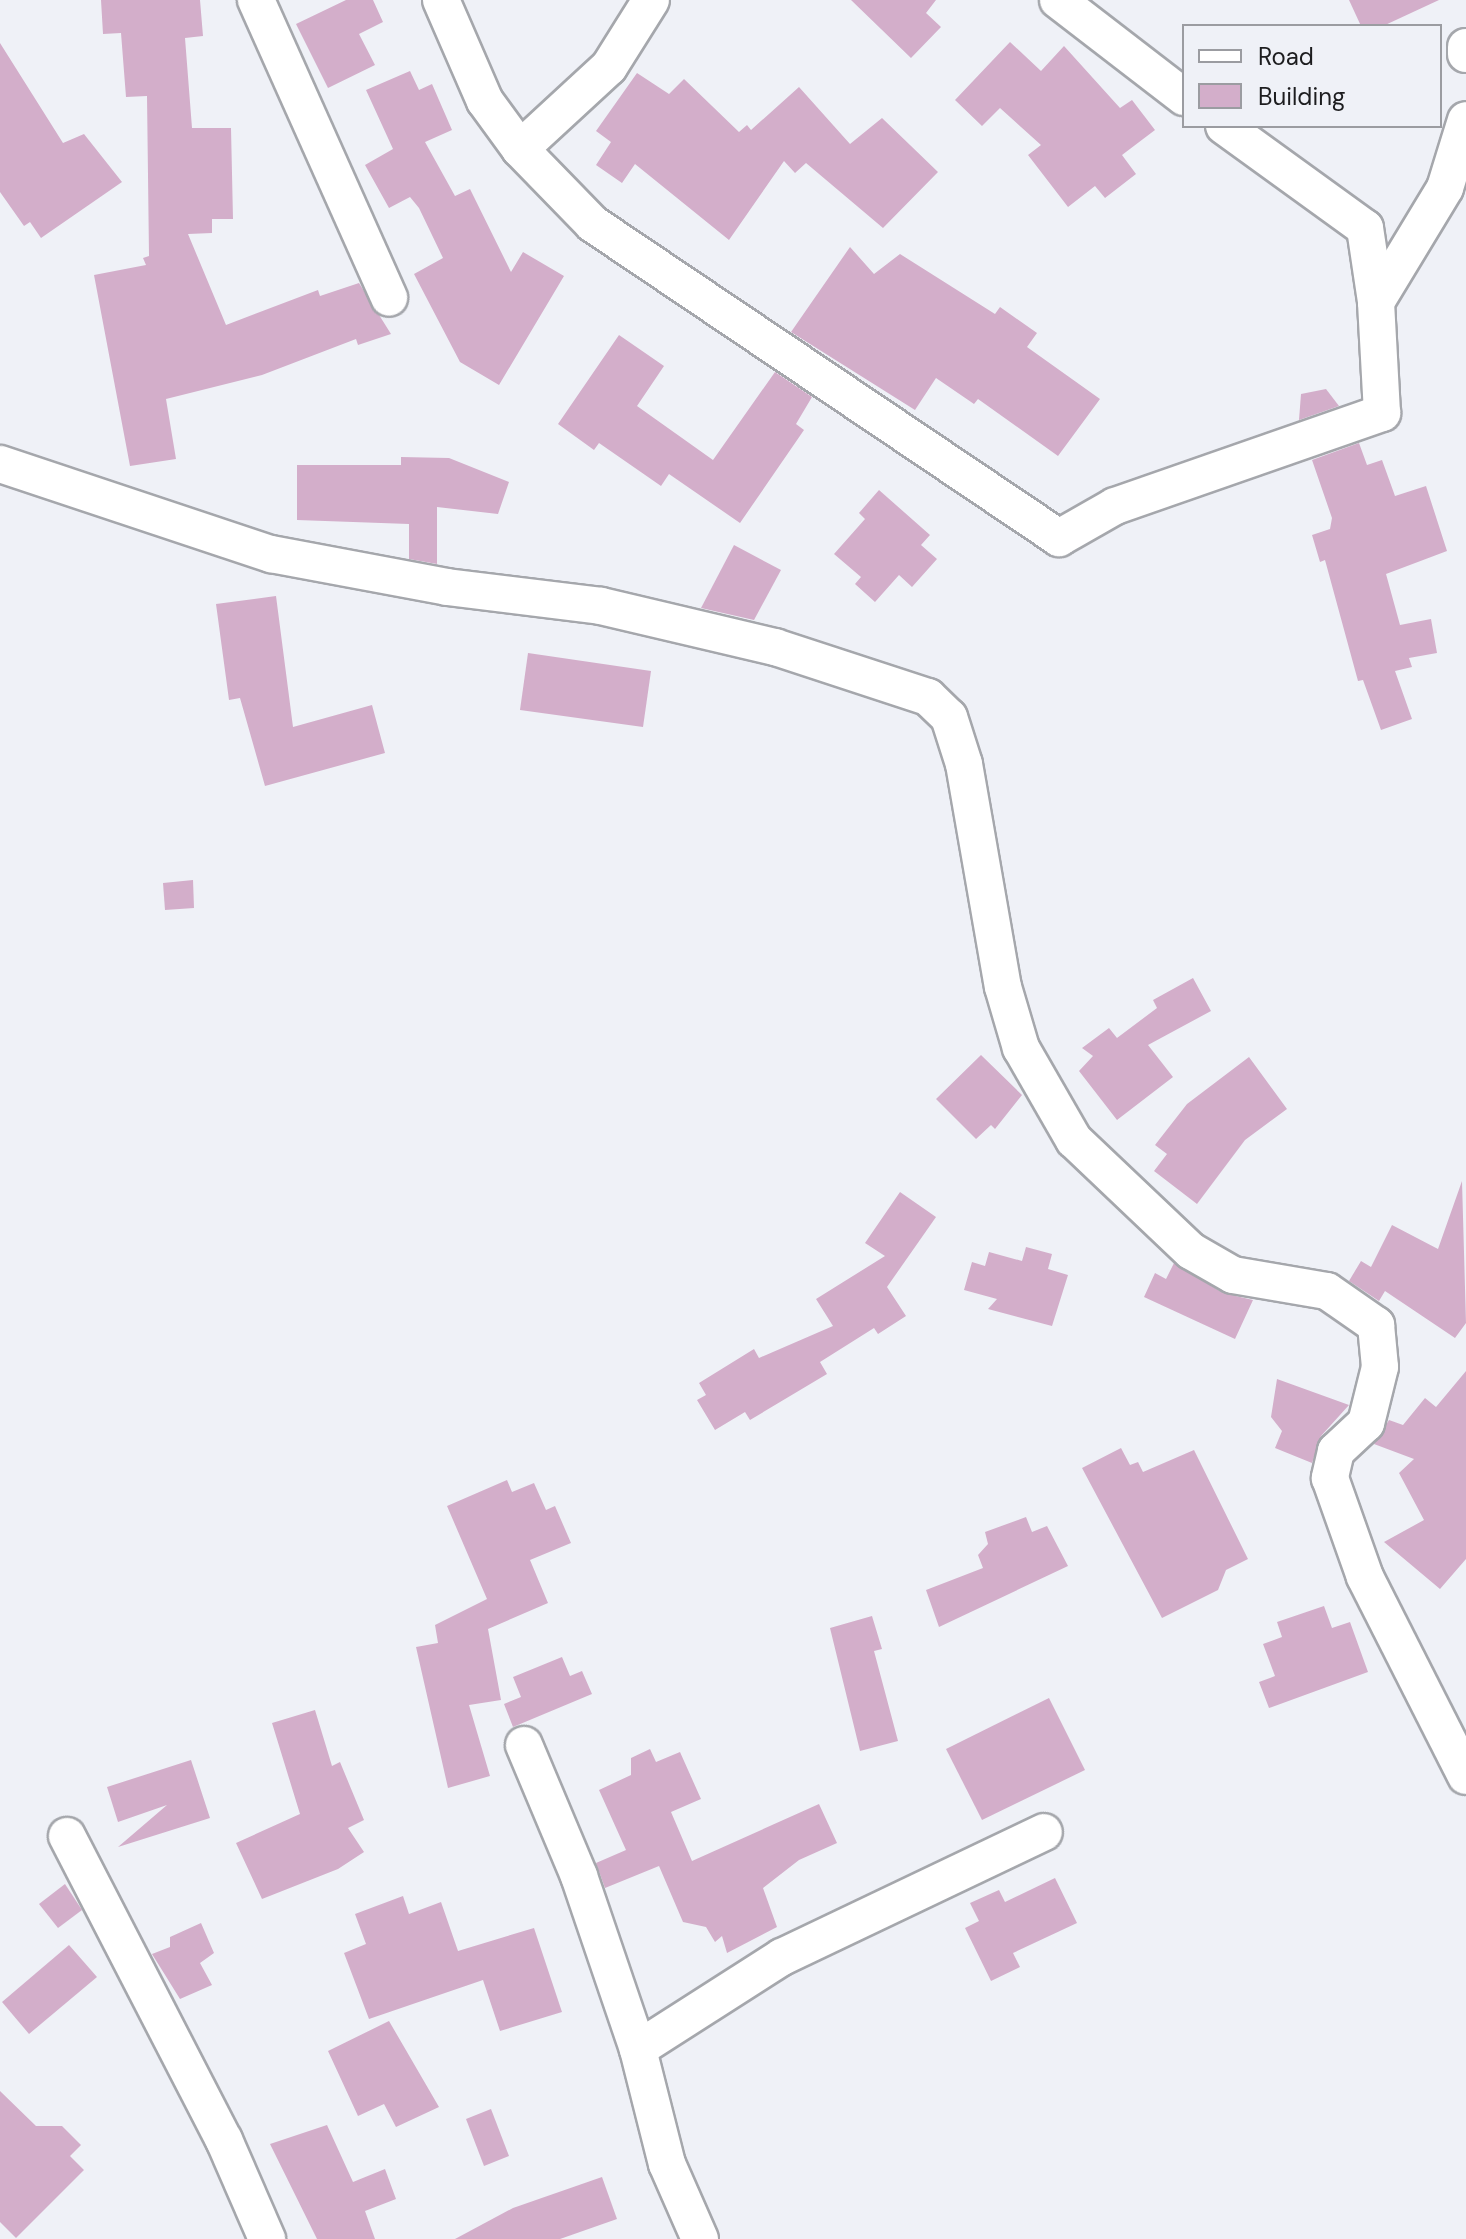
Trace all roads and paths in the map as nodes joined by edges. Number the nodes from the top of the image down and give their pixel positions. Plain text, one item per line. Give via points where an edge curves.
1 (256, 0) edge
2 (441, 0) edge
3 (651, 0) edge
4 (1058, 0) edge
5 (1466, 47) edge
6 (1466, 54) edge
7 (1182, 95) edge
8 (1466, 120) edge
9 (1227, 128) edge
10 (520, 149) junction
11 (389, 298) dead end
12 (1376, 302) junction
13 (0, 464) edge
14 (524, 1745) dead end
15 (1466, 1776) edge
16 (1044, 1832) dead end
17 (67, 1836) dead end
18 (638, 2049) junction
19 (267, 2239) edge
20 (700, 2239) edge

1 - 11 street
2 - 10 street via 485,101
3 - 10 street via 609,67
4 - 7 street
5 - 6 street
8 - 12 street via 1445,188
9 - 12 street via 1365,228
10 - 12 street via 593,224 1059,538 1115,506 1382,413
13 - 15 street via 271,554 447,587 601,606 775,647 928,697 949,717 964,764 1003,987 1021,1048 1074,1140 1191,1251 1233,1275 1327,1291 1376,1325 1380,1367 1366,1423 1336,1451 1330,1478 1365,1577
14 - 18 street via 579,1876
16 - 18 street via 782,1957
17 - 19 street via 224,2140
18 - 20 street via 667,2164

